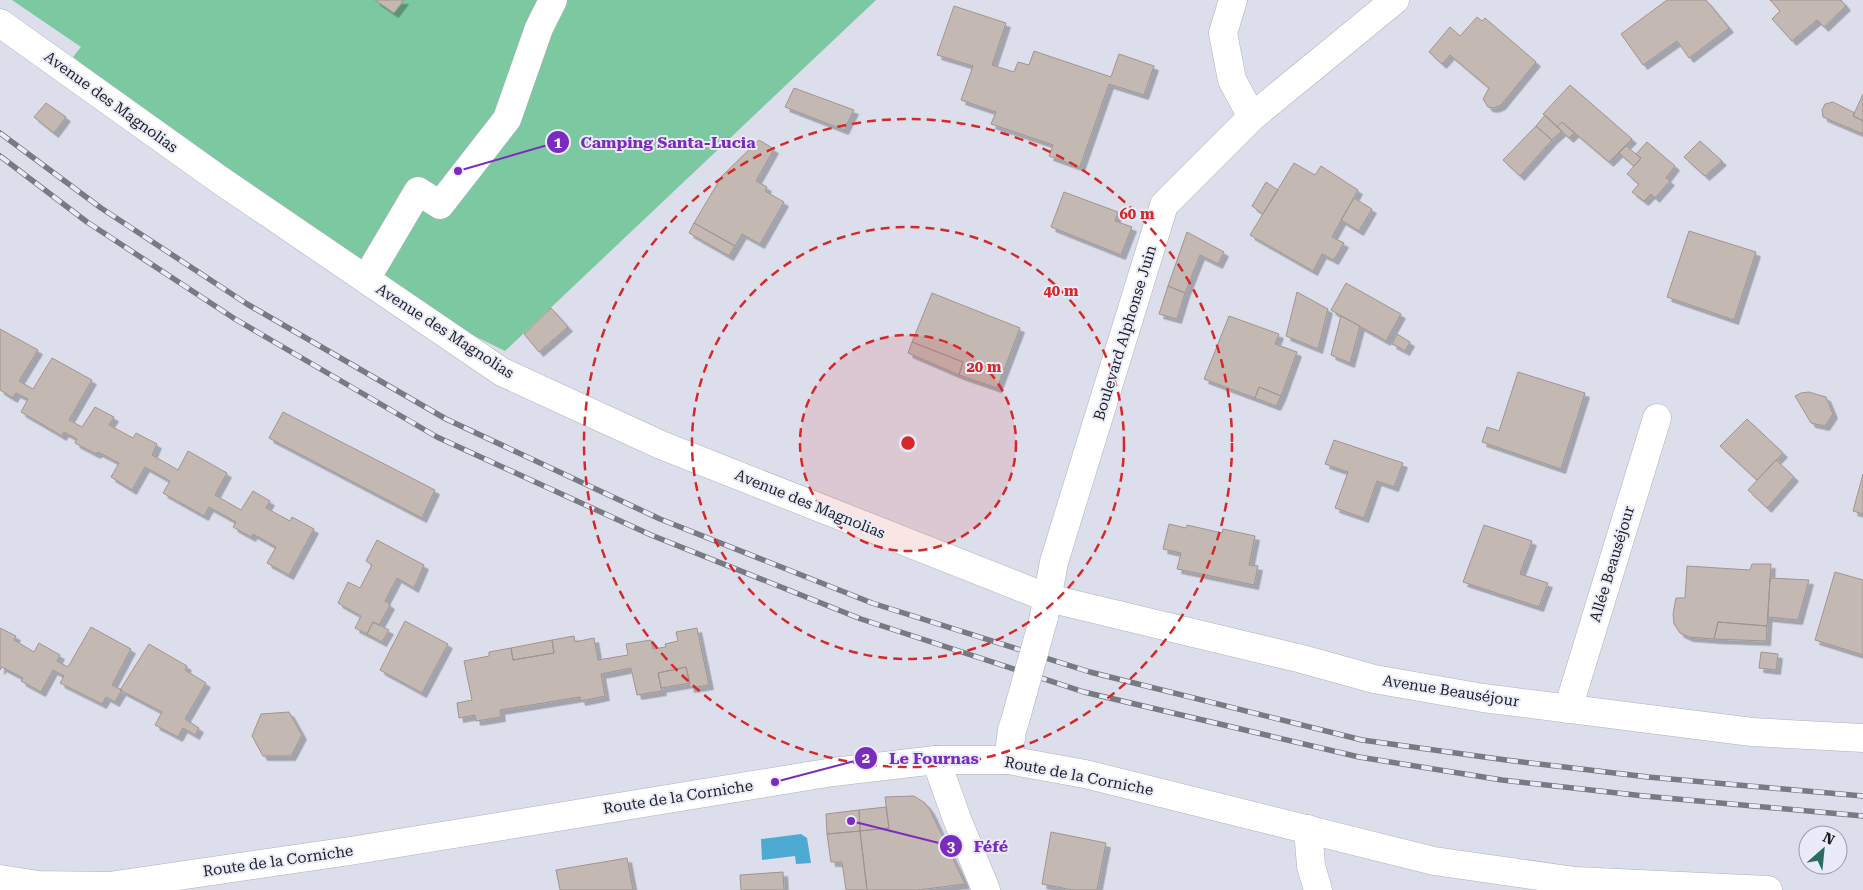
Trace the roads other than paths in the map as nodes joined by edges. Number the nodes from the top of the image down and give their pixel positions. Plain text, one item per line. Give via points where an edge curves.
1 (553, 0) edge
2 (1232, 0) edge
3 (1395, 0) edge
4 (0, 23) edge
5 (1252, 117) junction
6 (366, 279) junction
7 (1657, 418) dead end
8 (1046, 607) junction
9 (1568, 709) junction
10 (1863, 738) edge
11 (936, 760) junction
12 (1008, 760) junction
13 (1308, 829) junction
14 (0, 879) edge
15 (986, 890) edge
16 (1318, 890) edge
17 (1768, 890) edge

1 - 6 street via 539,28 507,119 440,205 418,191
2 - 5 street via 1222,32 1232,80
3 - 5 street, Boulevard Alphonse Juin
4 - 6 street, Avenue des Magnolias via 220,180
5 - 8 street, Boulevard Alphonse Juin via 1164,205 1054,562
6 - 8 street, Avenue des Magnolias via 502,372 661,445
7 - 9 street, Allée Beauséjour
8 - 9 street, Avenue Beauséjour via 1302,659 1374,679
8 - 12 street, Boulevard Alphonse Juin, bridge via 1012,730
9 - 10 street, Avenue Beauséjour via 1752,732
11 - 12 street, Route de la Corniche
11 - 14 street, Route de la Corniche via 833,772 350,851 109,886 38,885
11 - 15 street
12 - 13 street, Route de la Corniche via 1085,774
13 - 16 street via 1311,866
13 - 17 street, Route de la Corniche via 1434,860 1575,881

